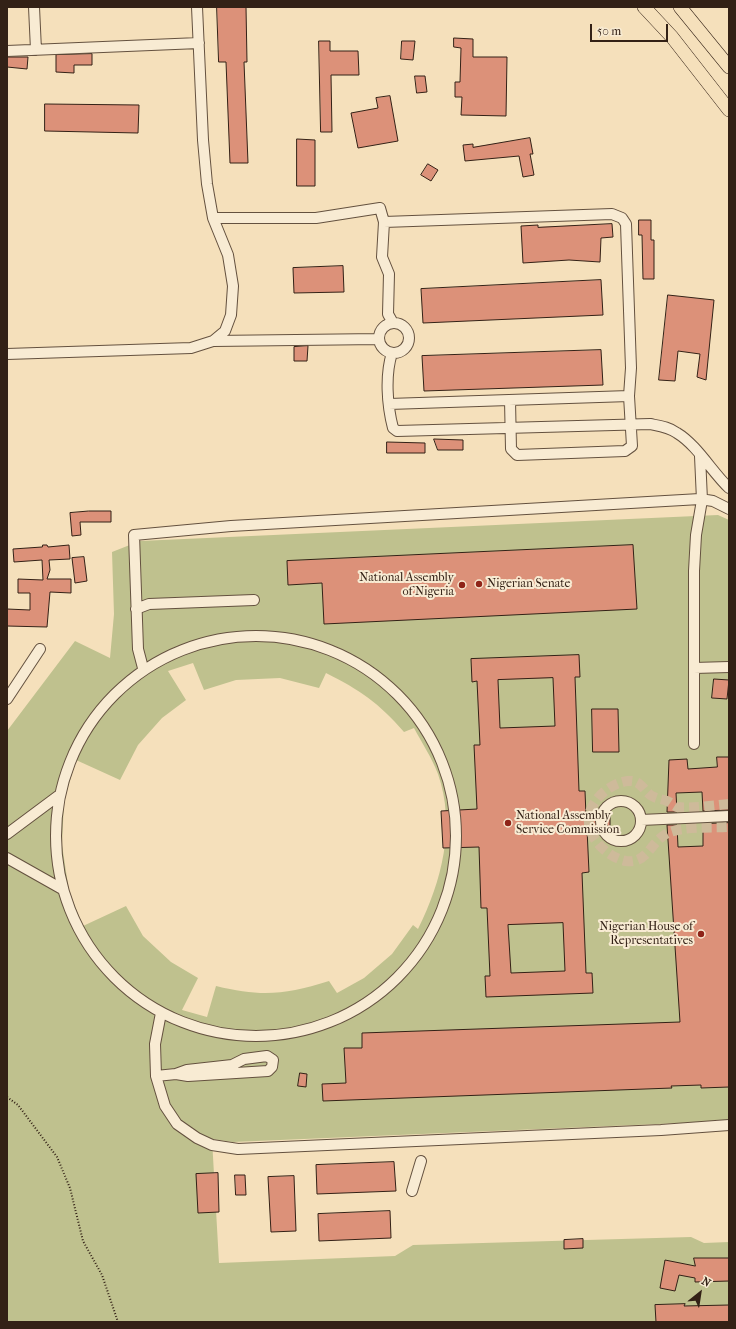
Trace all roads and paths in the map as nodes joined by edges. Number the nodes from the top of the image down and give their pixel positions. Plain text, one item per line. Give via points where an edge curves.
1 (34, 7) edge
2 (197, 7) edge
3 (644, 7) edge
4 (680, 7) edge
5 (199, 43) junction
6 (36, 50) junction
7 (7, 51) edge
8 (729, 67) edge
9 (729, 110) edge
10 (214, 218) junction
11 (384, 222) junction
12 (393, 323) junction
13 (379, 339) junction
14 (213, 341) junction
15 (392, 353) junction
16 (7, 354) edge
17 (629, 396) junction
18 (510, 400) junction
19 (389, 404) junction
20 (632, 425) junction
21 (510, 428) junction
22 (700, 456) junction
23 (729, 488) edge
24 (702, 500) junction
25 (729, 509) edge
26 (254, 600) dead end
27 (136, 609) junction
28 (40, 649) dead end
29 (729, 667) edge
30 (143, 668) junction
31 (694, 668) junction
32 (7, 699) edge
33 (694, 744) dead end
34 (58, 796) junction
35 (729, 816) edge
36 (641, 820) junction
37 (7, 834) edge
38 (7, 858) edge
39 (62, 889) junction
40 (161, 1013) junction
41 (176, 1074) junction
42 (156, 1076) junction
43 (7, 1097) edge
44 (729, 1125) edge
45 (421, 1161) dead end
46 (412, 1191) dead end
47 (118, 1322) edge

1 - 6 street
2 - 5 street
3 - 9 main road via 672,37
4 - 8 main road
5 - 6 street
5 - 10 street via 203,140 207,184
6 - 7 street
10 - 11 street via 316,218 380,208
10 - 14 street via 228,255 233,286 231,315 225,331
11 - 12 street via 382,257 389,274 388,314
11 - 17 street via 612,214 622,218 626,224 631,368
12 - 13 street via 383,327
12 - 15 street via 406,330 409,341 402,350
13 - 14 street
13 - 15 street via 383,348
14 - 16 street via 191,348
15 - 19 street via 388,366
17 - 18 street
17 - 20 street
18 - 19 street
18 - 21 street
19 - 21 street via 393,428 397,431
20 - 21 street
20 - 21 street via 632,446 625,451 522,456 511,449
20 - 22 street via 650,424 665,427 677,433
22 - 23 street
22 - 24 street
24 - 25 street via 713,501
24 - 27 street via 231,526 134,535
24 - 31 street via 696,535 694,571
26 - 27 street via 149,604
27 - 30 street via 138,649
28 - 32 street
29 - 31 street
30 - 34 street via 104,702 74,746
30 - 40 street via 203,641 268,635 332,649 387,683 430,733 454,794 457,859 439,922 402,975 350,1014 288,1035 223,1034
31 - 33 street
34 - 37 street
34 - 39 street via 54,843
35 - 36 street
36 - 36 street via 636,808 625,801 611,803 602,813 601,820 605,833 622,841 634,837
38 - 39 street
39 - 40 street via 83,939 117,981
40 - 42 street via 155,1044
41 - 41 street via 188,1076 268,1071 273,1060 267,1056 244,1059 232,1065 186,1070
41 - 42 street
42 - 44 street via 165,1106 176,1124 212,1145 238,1149 653,1131
43 - 47 path via 18,1105 57,1157 70,1188 82,1241 102,1275
45 - 46 street

